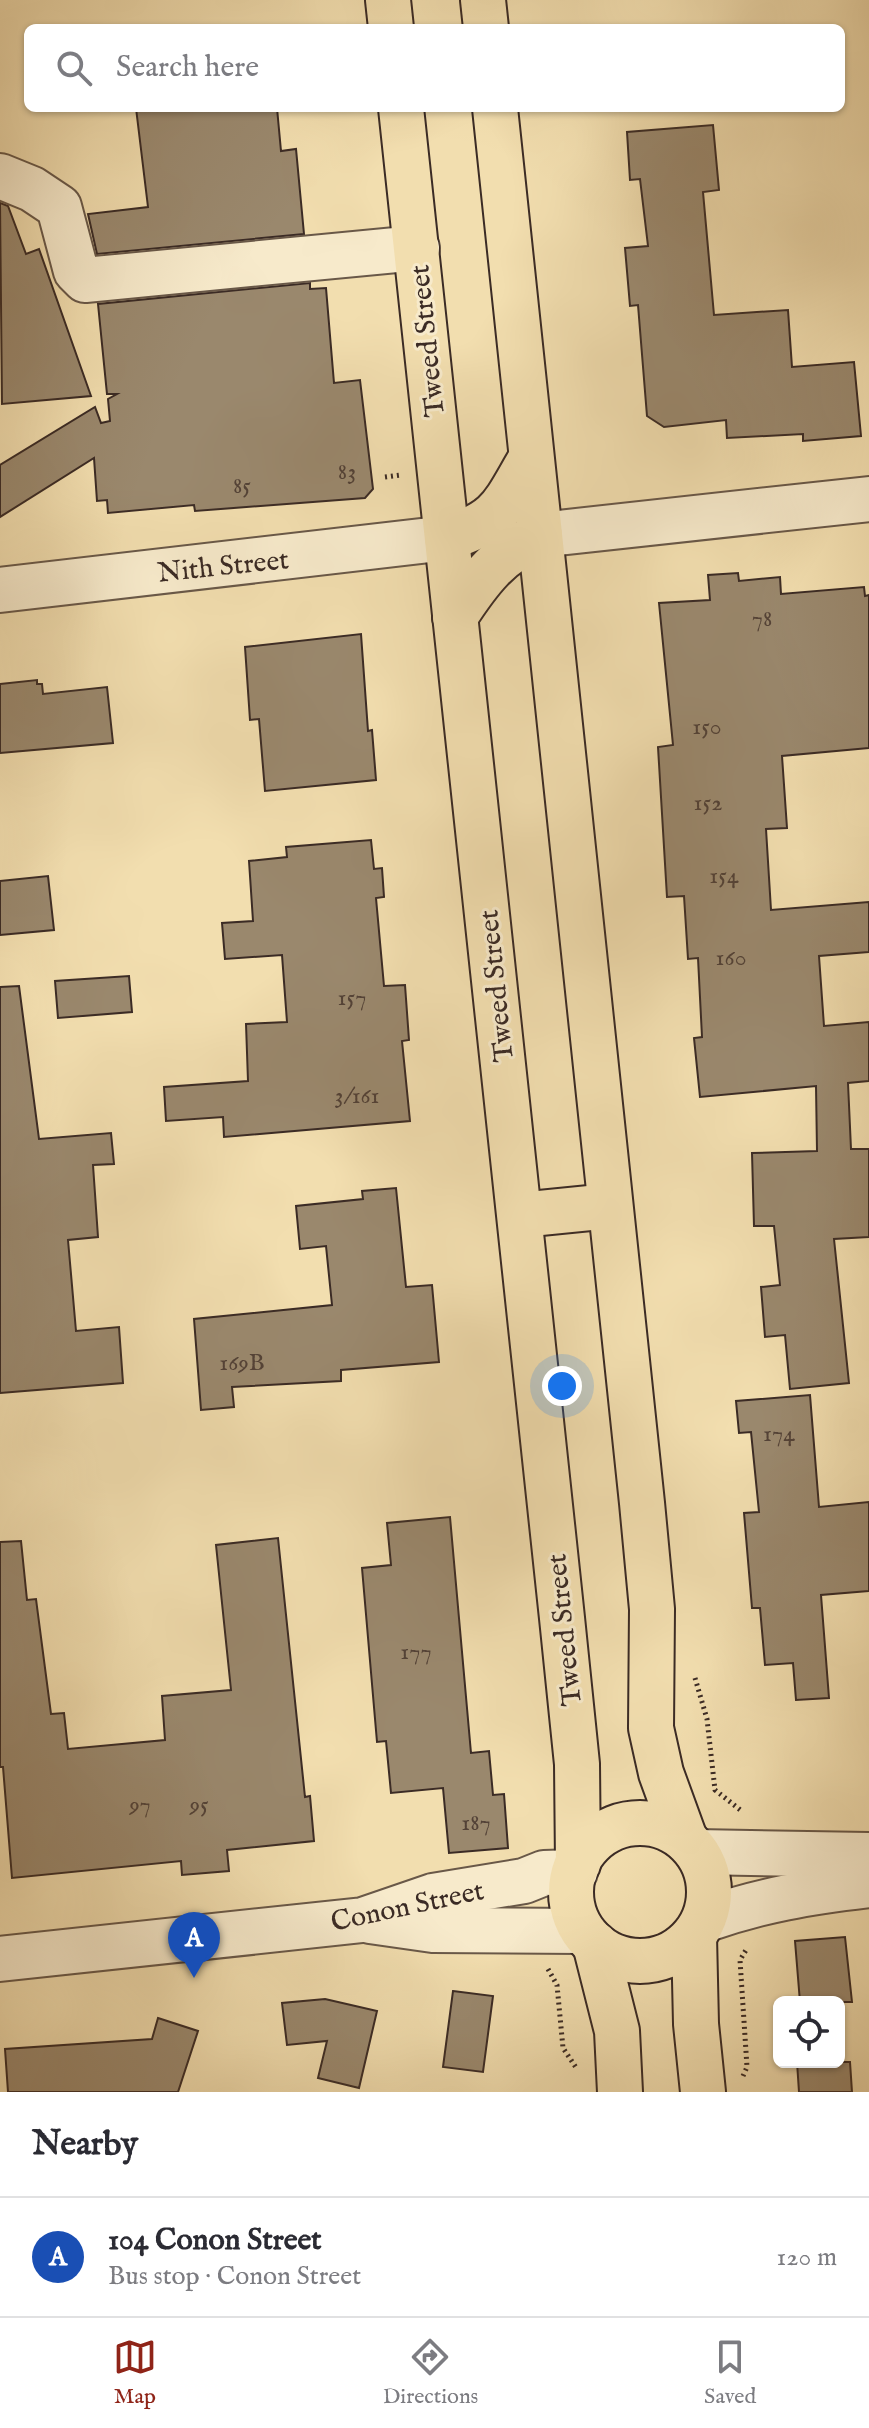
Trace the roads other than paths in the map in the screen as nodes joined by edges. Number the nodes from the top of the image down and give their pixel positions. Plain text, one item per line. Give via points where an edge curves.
1 (388, 0) edge
2 (483, 0) edge
3 (391, 24) edge
4 (486, 24) edge
5 (401, 112) edge
6 (495, 112) edge
7 (0, 176) edge
8 (417, 248) junction
9 (531, 458) junction
10 (869, 499) edge
11 (540, 535) junction
12 (447, 538) junction
13 (0, 590) edge
14 (455, 617) junction
15 (610, 1206) junction
16 (520, 1215) junction
17 (691, 1846) junction
18 (869, 1855) edge
19 (576, 1868) junction
20 (869, 1885) edge
21 (363, 1920) junction
22 (699, 1928) junction
23 (589, 1937) junction
24 (0, 1959) edge
25 (721, 2088) edge
26 (620, 2092) edge

1 - 3 main road
2 - 4 main road
5 - 8 main road, Tweed Street
6 - 9 main road
7 - 8 street via 59,207 76,271 85,280
8 - 12 main road, Tweed Street
9 - 11 main road
9 - 12 main road via 504,504 484,525
10 - 11 street
11 - 14 main road via 497,561
11 - 15 main road
12 - 13 street, Nith Street
12 - 14 main road, Tweed Street
14 - 16 main road, Tweed Street
15 - 16 main road
15 - 17 main road via 652,1609 651,1728 661,1773
16 - 19 main road, Tweed Street via 577,1764
17 - 18 street
17 - 19 main road via 667,1829 625,1825 589,1846
17 - 22 main road via 709,1885
19 - 21 street, Conon Street via 433,1896
19 - 23 main road via 572,1903
20 - 22 street via 758,1900
21 - 23 street via 433,1930
21 - 24 street, Conon Street
22 - 23 main road via 680,1949 646,1961 610,1954
22 - 25 main road via 696,2024
23 - 26 main road via 617,2031

